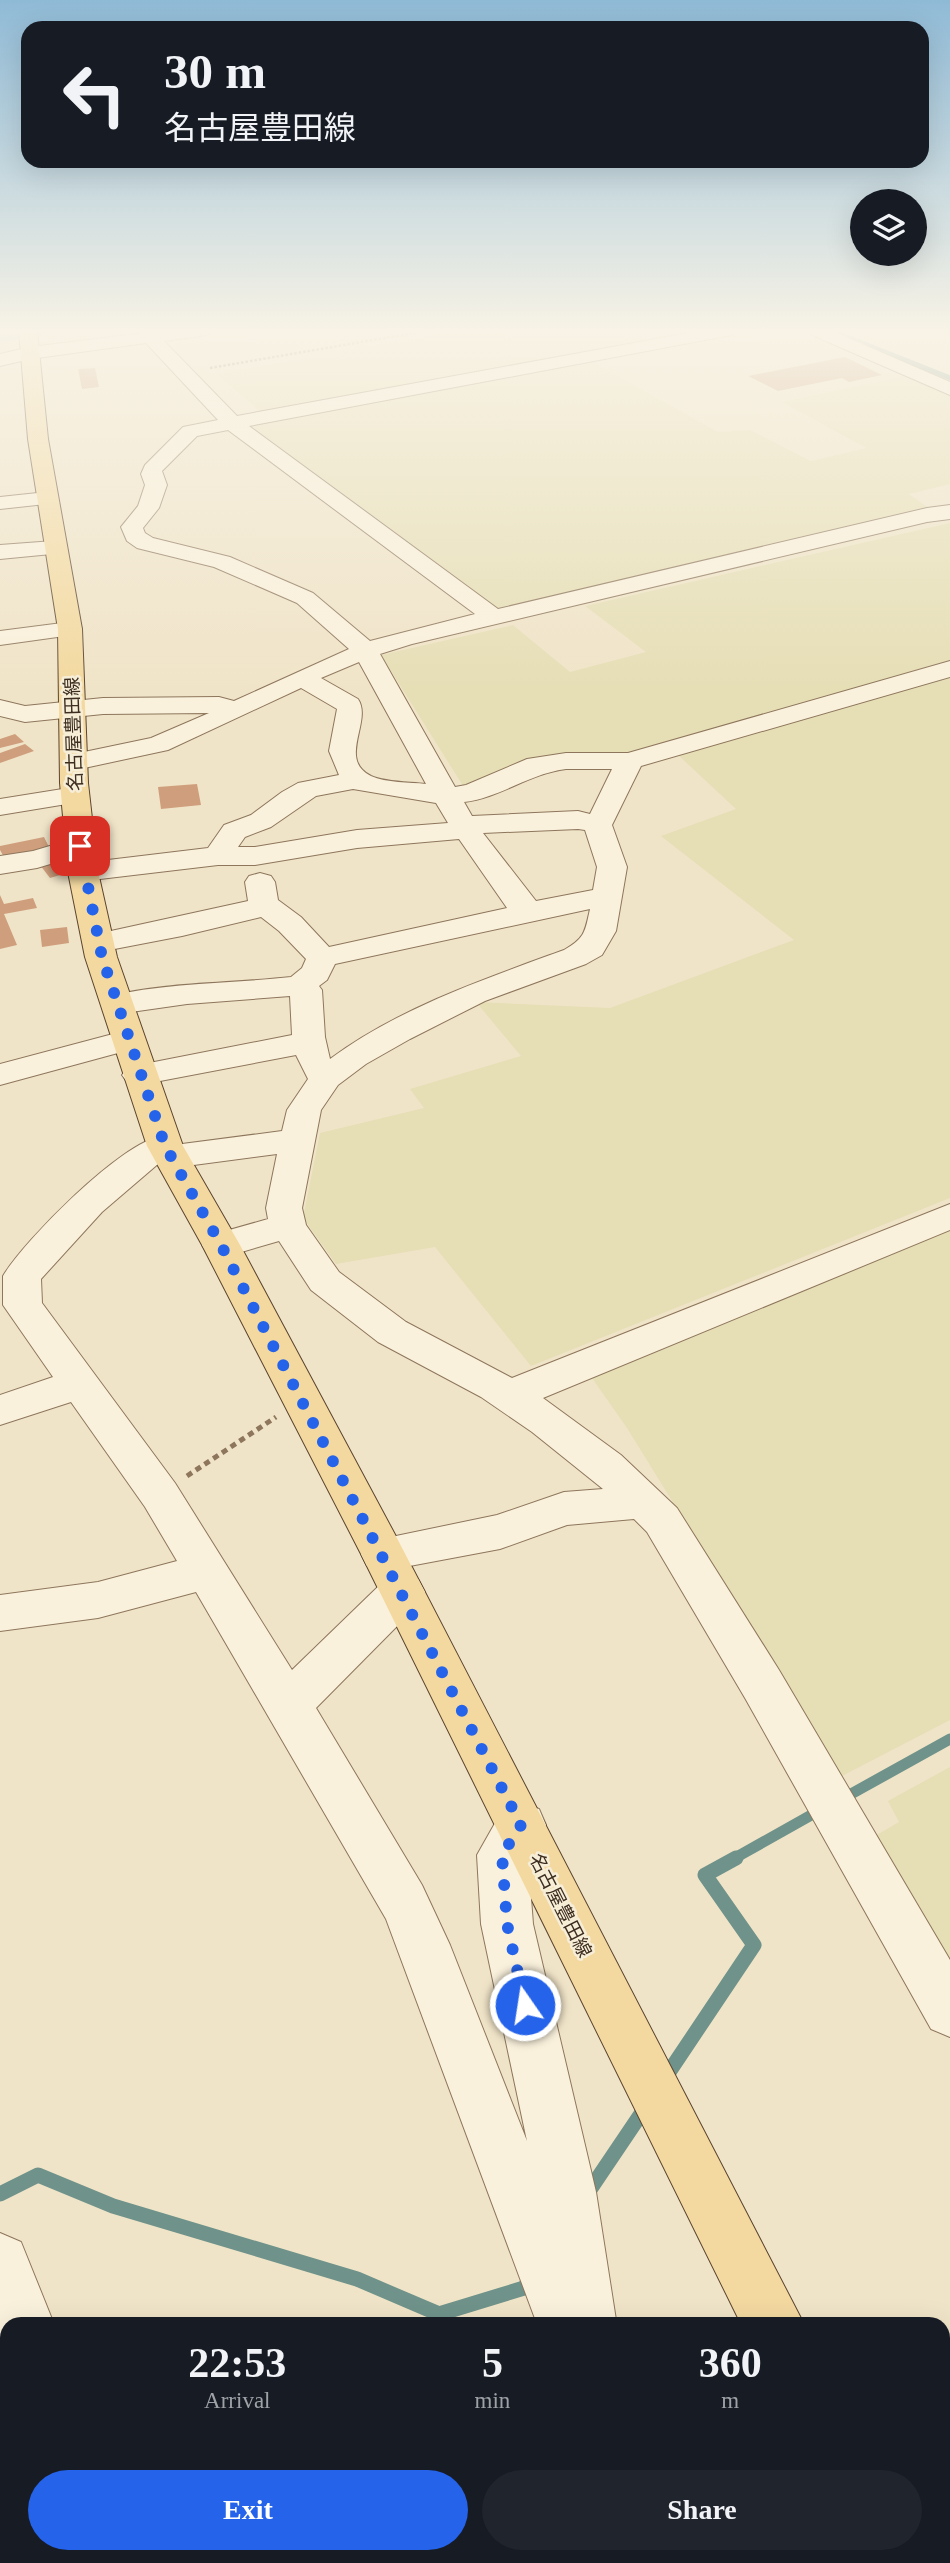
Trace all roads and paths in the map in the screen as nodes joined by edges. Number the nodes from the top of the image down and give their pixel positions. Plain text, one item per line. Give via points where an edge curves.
1 (40, 451) edge
2 (170, 451) edge
3 (269, 451) edge
4 (47, 498) junction
5 (0, 503) edge
6 (950, 512) edge
7 (54, 548) junction
8 (0, 552) edge
9 (494, 617) junction
10 (70, 629) junction
11 (0, 638) edge
12 (365, 650) junction
13 (950, 669) edge
14 (302, 678) junction
15 (72, 708) junction
16 (1, 709) edge
17 (236, 710) junction
18 (629, 761) junction
19 (75, 778) junction
20 (355, 780) junction
21 (0, 783) edge
22 (449, 796) junction
23 (0, 807) edge
24 (598, 825) junction
25 (465, 827) junction
26 (218, 856) junction
27 (255, 856) junction
28 (82, 859) junction
29 (0, 865) edge
30 (607, 896) junction
31 (267, 906) junction
32 (529, 912) junction
33 (99, 943) junction
34 (322, 958) junction
35 (300, 985) junction
36 (117, 1004) junction
37 (128, 1040) junction
38 (310, 1043) junction
39 (0, 1075) edge
40 (139, 1075) junction
41 (326, 1078) junction
42 (299, 1140) junction
43 (168, 1152) junction
44 (950, 1216) edge
45 (288, 1226) junction
46 (221, 1245) junction
47 (81, 1383) junction
48 (509, 1396) junction
49 (300, 1400) junction
50 (0, 1410) edge
51 (160, 1495) junction
52 (644, 1502) junction
53 (207, 1570) junction
54 (392, 1573) junction
55 (0, 1613) edge
56 (288, 1704) junction
57 (521, 1825) junction
58 (950, 2011) edge
59 (0, 2263) edge
60 (563, 2269) edge
61 (20, 2317) edge
62 (769, 2317) edge

1 - 4 main road, 名古屋豊田線
2 - 12 street via 152,469 156,485 148,508 132,527 135,536 170,551 222,562 305,597
3 - 9 street
4 - 5 street
4 - 7 main road, 名古屋豊田線
6 - 9 street
7 - 8 street
7 - 10 main road, 名古屋豊田線
9 - 12 street
10 - 11 street
10 - 15 main road, 名古屋豊田線
12 - 14 street
12 - 22 street
13 - 18 street
14 - 17 street
14 - 20 street via 349,705 343,758
15 - 16 street via 25,714
15 - 17 street via 219,705
15 - 19 main road, 名古屋豊田線
17 - 19 street
18 - 22 street via 537,765 472,793
18 - 24 street
19 - 21 street via 41,776
19 - 23 street
19 - 28 main road, 名古屋豊田線
20 - 22 street
20 - 26 street via 308,789 261,821 234,831
22 - 25 street
24 - 25 street via 578,820
24 - 30 street via 612,867
25 - 27 street
25 - 32 street
26 - 27 street
26 - 28 street
27 - 31 street
28 - 29 street
28 - 33 main road, 名古屋豊田線
30 - 32 street
30 - 41 street via 601,931 591,948 474,994 387,1039
31 - 33 street
31 - 34 street
32 - 34 street
33 - 36 main road, 名古屋豊田線
34 - 35 street via 316,973
35 - 36 street
35 - 38 street via 306,990
36 - 37 main road, 名古屋豊田線
37 - 39 street
37 - 40 main road, 名古屋豊田線
38 - 40 street
38 - 41 street via 316,1069
40 - 43 main road, 名古屋豊田線
41 - 42 street via 304,1110
42 - 43 street
42 - 45 street via 284,1208
43 - 46 main road, 名古屋豊田線
43 - 47 street via 149,1152 98,1195 22,1276 23,1305
44 - 48 street
45 - 46 street
45 - 48 street via 325,1280 392,1332
46 - 49 main road, 名古屋豊田線
47 - 50 street
47 - 51 street
48 - 52 street via 606,1466
49 - 51 path
49 - 54 main road, 名古屋豊田線
51 - 53 street
52 - 54 street via 564,1509
52 - 58 street via 662,1520
53 - 55 street via 98,1600
53 - 56 street
54 - 56 street
54 - 57 main road, 名古屋豊田線
56 - 60 street via 404,1902
57 - 60 street via 502,1855 507,1924
57 - 62 main road, 名古屋豊田線
59 - 61 street

